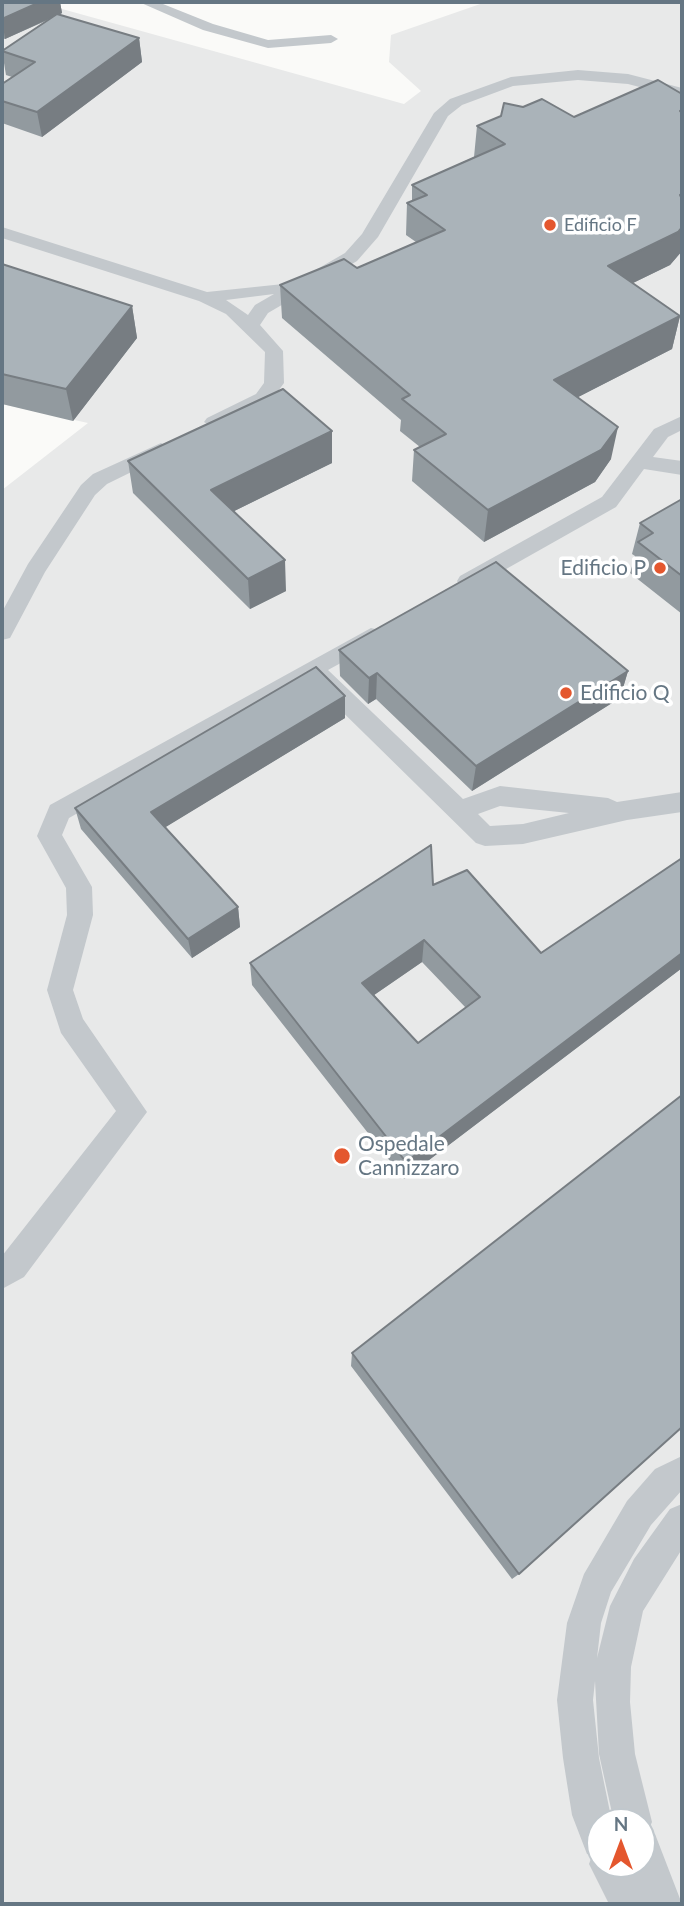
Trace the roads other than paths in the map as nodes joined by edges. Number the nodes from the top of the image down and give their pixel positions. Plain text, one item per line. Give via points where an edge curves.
1 (146, 2) edge
2 (331, 38) dead end
3 (682, 93) edge
4 (2, 232) edge
5 (316, 278) junction
6 (205, 297) junction
7 (250, 326) junction
8 (682, 422) edge
9 (200, 429) edge
10 (175, 442) edge
11 (641, 462) junction
12 (682, 468) edge
13 (445, 594) edge
14 (397, 622) edge
15 (2, 632) edge
16 (313, 669) junction
17 (682, 802) edge
18 (627, 810) junction
19 (461, 813) junction
20 (2, 1274) edge
21 (682, 1472) edge
22 (682, 1521) edge
23 (590, 1808) edge
24 (630, 1808) edge
25 (616, 1878) edge
26 (655, 1878) edge
27 (630, 1904) edge
28 (665, 1904) edge

1 - 2 lane via 268,44
3 - 5 lane via 628,79 584,75 511,82 456,102 442,113 369,237 351,257
4 - 6 lane
5 - 6 lane via 281,288
5 - 7 lane via 261,309
6 - 7 lane via 232,310
7 - 9 lane via 274,351 274,383 263,398
8 - 11 lane via 661,433
10 - 15 lane via 100,479 88,490 36,569
11 - 12 lane
11 - 13 lane via 609,502
14 - 16 lane
16 - 19 lane
16 - 20 lane via 59,813 49,836 79,887 80,915 60,990 71,1024 133,1112 13,1266
17 - 18 lane
18 - 19 lane via 500,796
18 - 19 lane via 523,834 485,836
21 - 23 lane via 667,1481 639,1513 616,1548 584,1623 575,1700
22 - 24 lane via 628,1606 613,1667 617,1755
25 - 27 lane
26 - 28 lane

